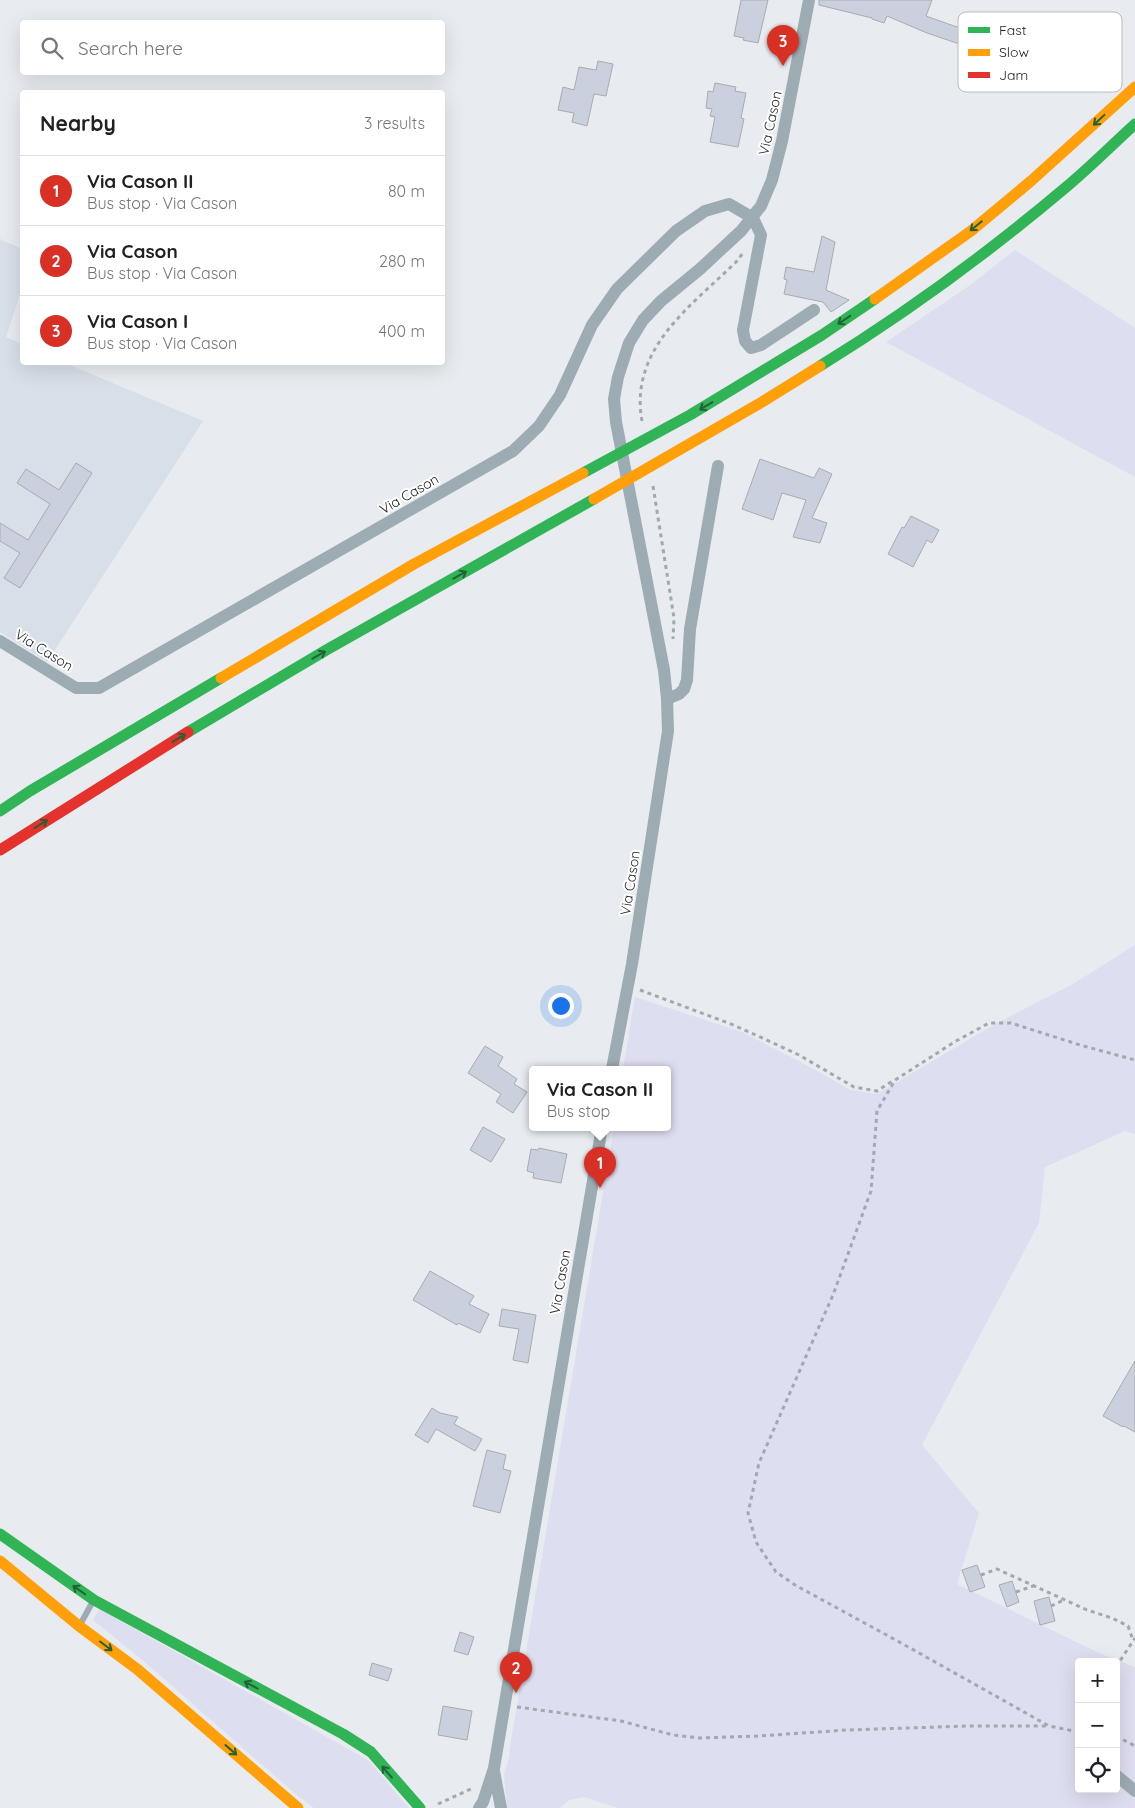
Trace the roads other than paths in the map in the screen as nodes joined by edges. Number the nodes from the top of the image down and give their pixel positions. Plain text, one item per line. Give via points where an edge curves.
1 (809, 0) edge
2 (1135, 87) edge
3 (1135, 124) edge
4 (753, 218) junction
5 (814, 310) dead end
6 (718, 466) dead end
7 (0, 641) edge
8 (667, 699) junction
9 (0, 811) edge
10 (0, 850) edge
11 (613, 1066) edge
12 (601, 1131) edge
13 (0, 1535) edge
14 (0, 1561) edge
15 (0, 1566) edge
16 (20, 1579) junction
17 (94, 1600) junction
18 (79, 1626) junction
19 (494, 1768) junction
20 (1120, 1778) edge
21 (1135, 1791) edge
22 (298, 1808) edge
23 (420, 1808) edge
24 (479, 1808) edge
25 (501, 1808) edge

1 - 4 street, Via Cason via 772,180
2 -> 9 highway via 971,231 822,335 690,415 414,564
10 -> 3 highway via 300,665 701,439 834,357 990,248 1052,199
4 - 5 street via 761,236 743,330 745,341 751,348 761,345
4 - 7 street, Via Cason via 729,204 705,211 652,253 617,289 602,310 555,402 540,426 514,452 98,688 76,688
4 - 8 street, Via Cason via 643,320 628,343 614,399
6 - 8 street via 690,629 687,680 680,694
8 - 11 street, Via Cason via 668,731 662,774
12 - 19 street, Via Cason
17 -> 13 highway
14 - 16 highway
15 - 16 highway
16 - 18 highway
17 - 18 lane
23 -> 17 highway via 371,1752 343,1734
18 -> 22 highway via 137,1669
19 - 24 street, Via Cason via 484,1802
19 - 25 street, Via Cason
20 - 21 street

